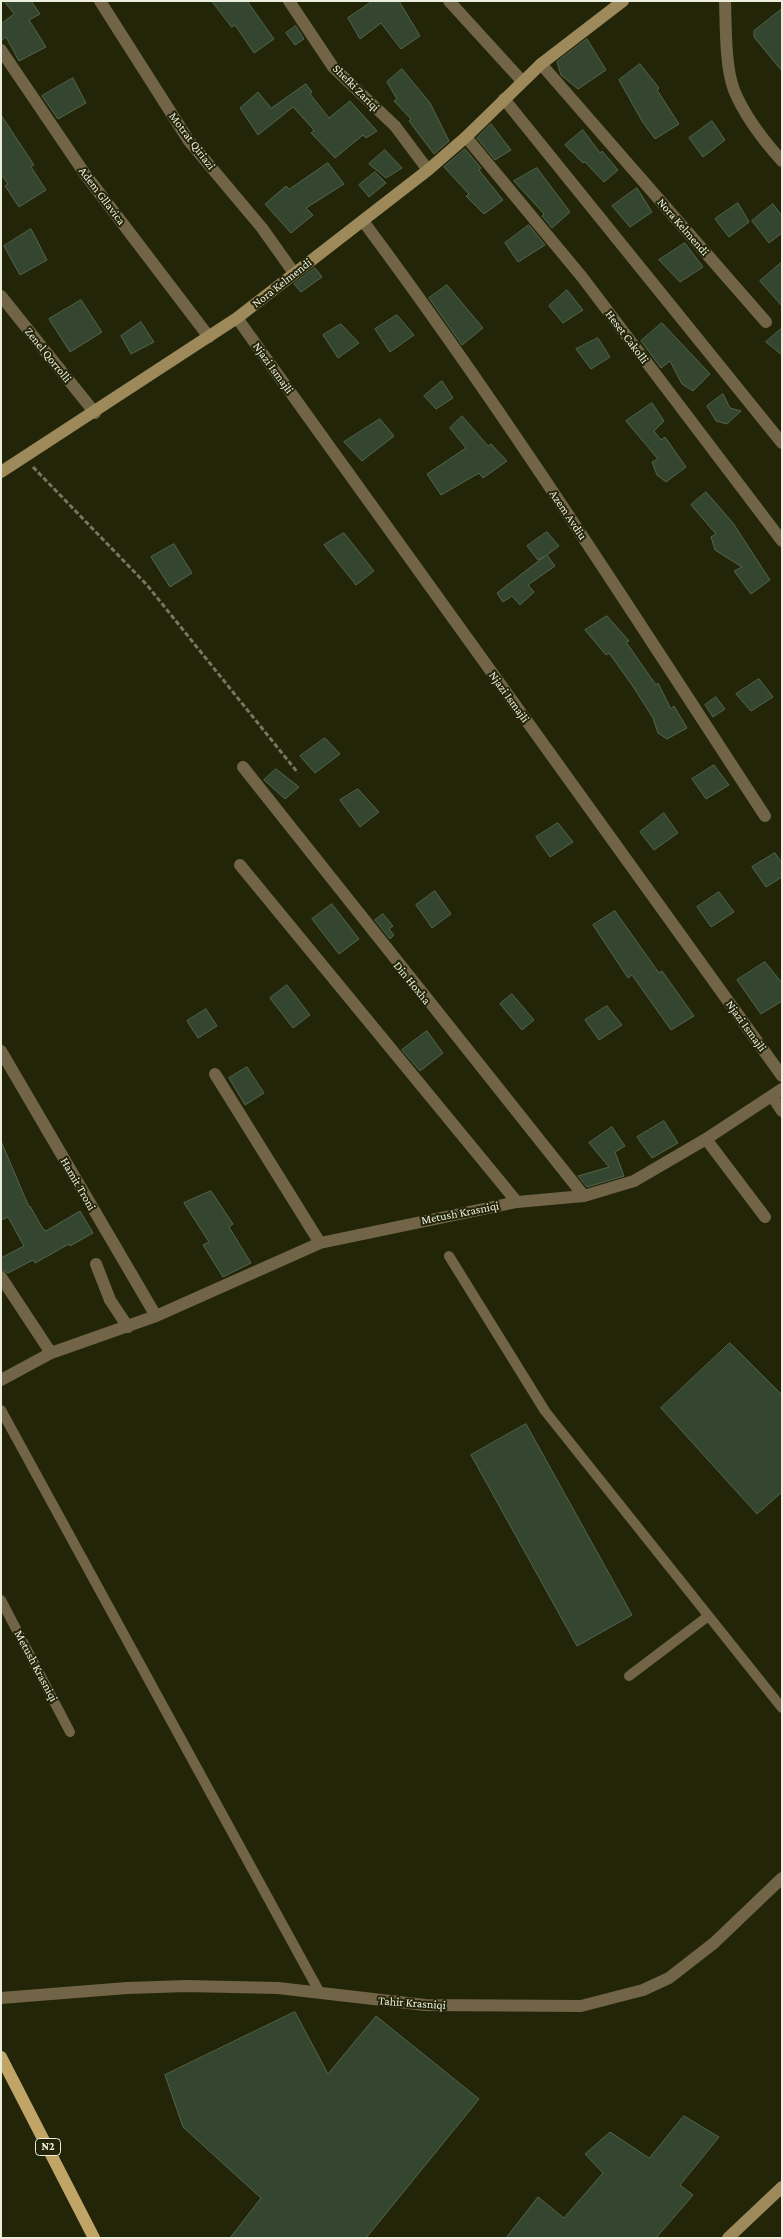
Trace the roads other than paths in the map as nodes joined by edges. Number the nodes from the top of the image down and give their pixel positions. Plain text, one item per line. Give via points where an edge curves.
1 (100, 1) edge
2 (289, 1) edge
3 (449, 1) edge
4 (623, 1) edge
5 (725, 1) edge
6 (1, 50) edge
7 (541, 64) junction
8 (522, 81) junction
9 (504, 99) junction
10 (466, 137) junction
11 (782, 161) edge
12 (428, 170) junction
13 (363, 221) junction
14 (294, 273) junction
15 (1, 296) edge
16 (237, 318) junction
17 (766, 322) dead end
18 (209, 337) junction
19 (95, 413) junction
20 (782, 442) edge
21 (1, 472) edge
22 (782, 541) edge
23 (243, 767) dead end
24 (765, 816) dead end
25 (240, 865) dead end
26 (1, 1051) edge
27 (215, 1074) dead end
28 (782, 1076) edge
29 (777, 1092) edge
30 (782, 1111) edge
31 (706, 1139) junction
32 (584, 1196) junction
33 (517, 1202) junction
34 (765, 1217) dead end
35 (320, 1243) junction
36 (449, 1256) dead end
37 (96, 1264) dead end
38 (1, 1277) edge
39 (156, 1316) junction
40 (128, 1327) junction
41 (51, 1353) junction
42 (1, 1380) edge
43 (1, 1410) edge
44 (1, 1600) edge
45 (707, 1617) junction
46 (630, 1676) dead end
47 (782, 1708) edge
48 (70, 1732) dead end
49 (782, 1878) edge
50 (320, 1994) junction
51 (1, 1998) edge
52 (1, 2057) edge
53 (782, 2187) edge
54 (92, 2237) edge
55 (728, 2238) edge

1 - 14 street, Motrat Qiriazi via 189,140 262,228
2 - 12 street, Shefki Zariqi via 333,66 395,126
3 - 8 street
4 - 7 street, Nora Kelmendi
5 - 11 street via 728,56 734,89 760,136
6 - 18 street, Adem Gllavica via 85,174
7 - 8 street, Nora Kelmendi
7 - 17 street, Nora Kelmendi
8 - 9 street, Nora Kelmendi
9 - 10 street, Nora Kelmendi
9 - 20 street
10 - 12 street, Nora Kelmendi
10 - 22 street, Heset Cakolli via 582,277
12 - 13 street, Nora Kelmendi
13 - 14 street, Nora Kelmendi
13 - 24 street, Azem Avdiu via 575,524
14 - 16 street, Nora Kelmendi
15 - 19 street, Zenel Qorrolli
16 - 18 street, Nora Kelmendi
16 - 28 street, Njazi Ismajli
18 - 19 street, Nora Kelmendi
19 - 21 street, Nora Kelmendi
23 - 32 street, Din Hoxha
25 - 33 street
26 - 39 street, Hamit Troni
27 - 35 street
29 - 30 street
29 - 31 street, Metush Krasniqi
31 - 32 street, Metush Krasniqi via 634,1181
31 - 34 street
32 - 33 street, Metush Krasniqi
33 - 35 street, Metush Krasniqi
35 - 39 street, Metush Krasniqi
36 - 45 lane via 545,1411
37 - 40 street via 110,1300
38 - 41 street
39 - 40 street, Metush Krasniqi
40 - 41 street, Metush Krasniqi
41 - 42 street, Metush Krasniqi
43 - 50 lane
44 - 48 lane, Metush Krasniqi
45 - 46 lane
45 - 47 lane
49 - 50 street, Tahir Krasniqi via 669,1978 643,1990 581,2006 425,2006
50 - 51 street, Tahir Krasniqi via 278,1988 187,1986
52 - 54 main road, N2
53 - 55 street

